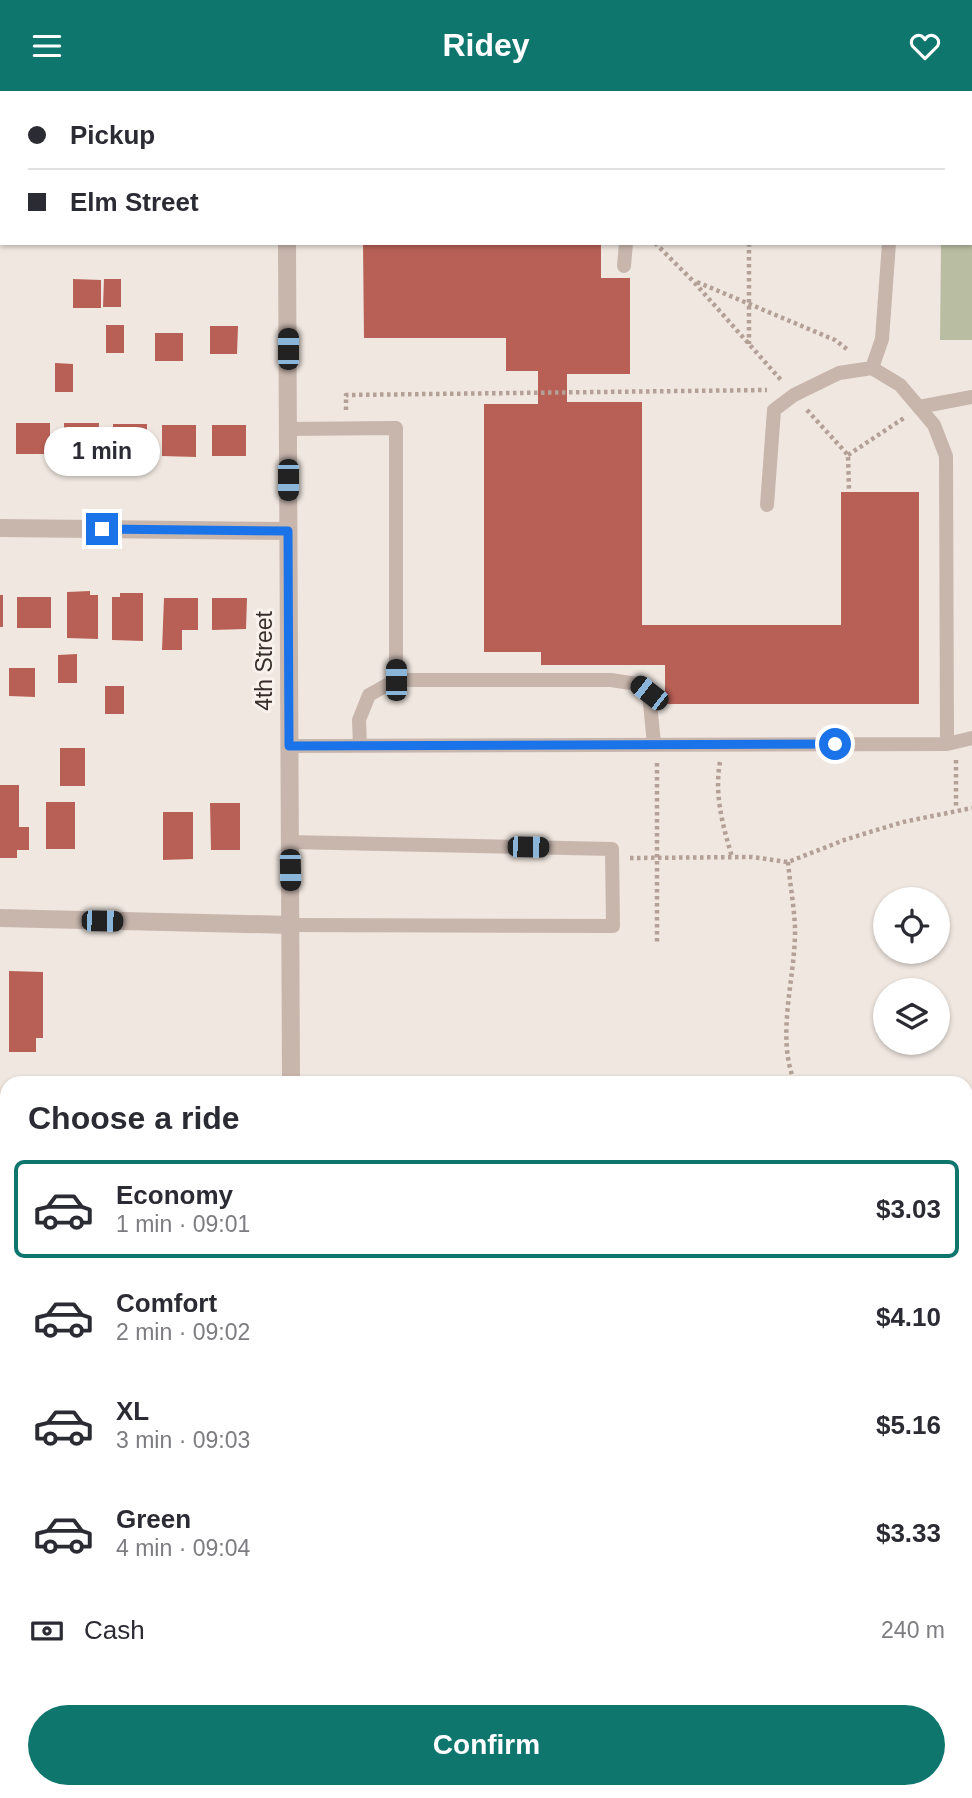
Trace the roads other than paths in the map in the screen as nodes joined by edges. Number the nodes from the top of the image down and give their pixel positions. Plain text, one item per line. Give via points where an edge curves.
1 (287, 245) edge
2 (626, 245) edge
3 (889, 245) edge
4 (624, 266) dead end
5 (872, 368) junction
6 (972, 397) edge
7 (919, 407) junction
8 (288, 429) junction
9 (767, 505) dead end
10 (0, 528) edge
11 (288, 531) junction
12 (396, 680) junction
13 (972, 738) edge
14 (951, 743) junction
15 (656, 744) junction
16 (289, 746) junction
17 (360, 746) junction
18 (289, 842) junction
19 (0, 918) edge
20 (291, 925) junction
21 (291, 1076) edge

1 - 8 street, 4th Street
2 - 4 lane
3 - 5 lane via 882,339
5 - 7 lane via 900,385
5 - 9 lane via 839,373 774,410
6 - 7 lane
7 - 14 lane via 934,425 946,456
8 - 11 street, 4th Street
8 - 12 lane via 396,428
10 - 11 street
11 - 16 street, 4th Street
12 - 15 lane via 611,680 637,684 649,693
12 - 17 lane via 369,695 359,720
13 - 14 lane
14 - 15 lane
15 - 17 lane
16 - 17 lane
16 - 18 street, 4th Street
18 - 20 street, 4th Street
18 - 20 lane via 612,849 613,926
19 - 20 street
20 - 21 street, 4th Street

